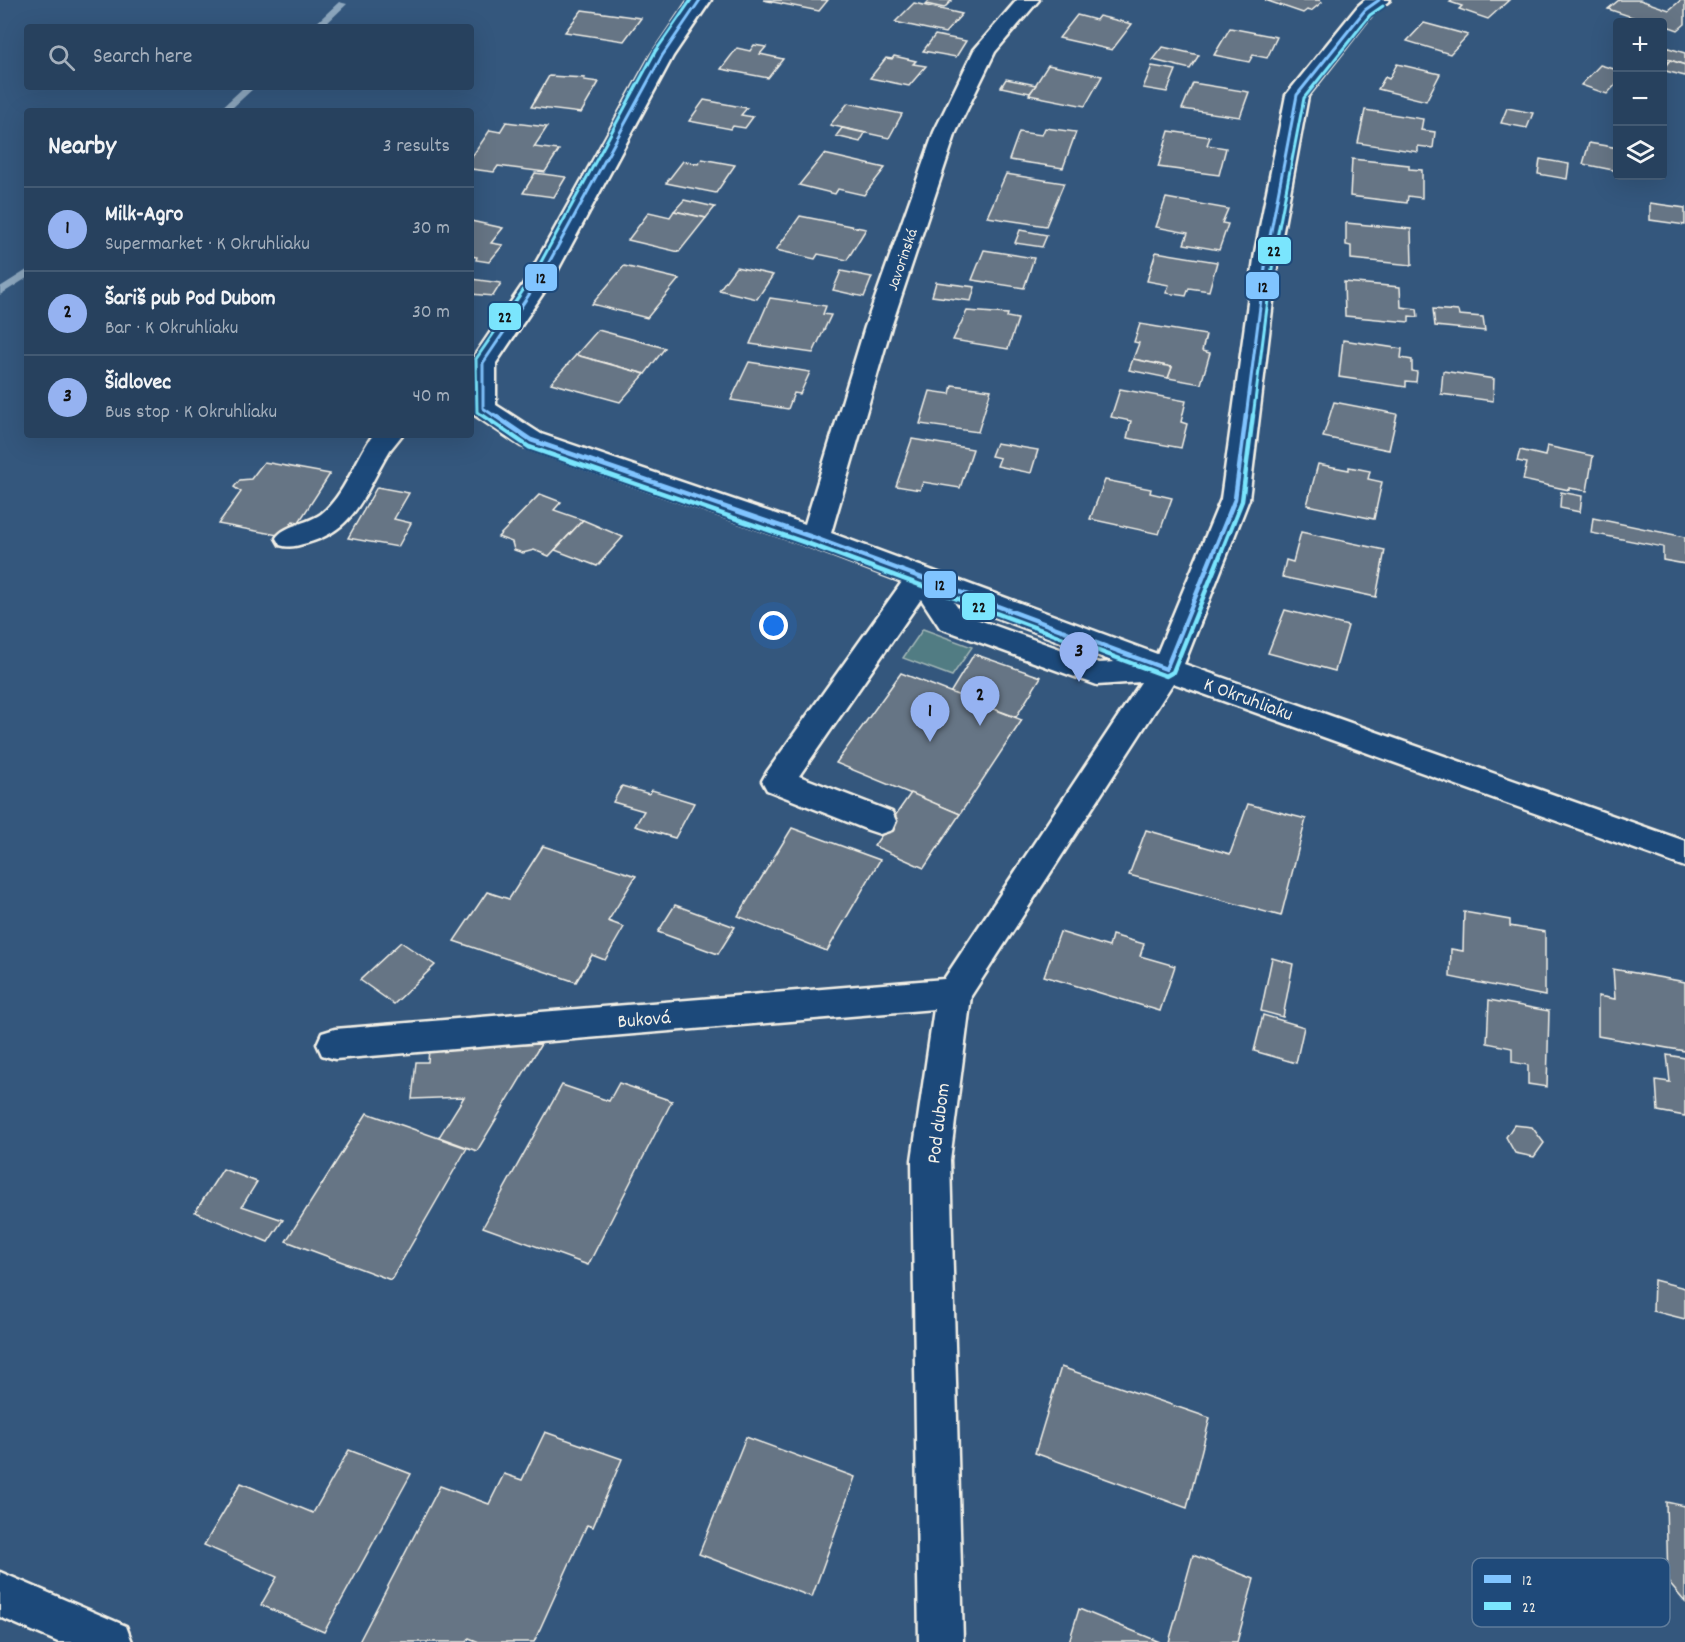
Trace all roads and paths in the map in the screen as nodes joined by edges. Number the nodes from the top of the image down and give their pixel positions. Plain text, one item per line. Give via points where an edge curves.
1 (700, 0) edge
2 (1028, 0) edge
3 (1379, 0) edge
4 (475, 407) edge
5 (386, 438) edge
6 (290, 538) dead end
7 (816, 538) junction
8 (921, 577) junction
9 (1166, 669) junction
10 (880, 821) dead end
11 (1685, 854) edge
12 (954, 993) junction
13 (335, 1044) dead end
14 (0, 1594) edge
15 (110, 1642) edge
16 (941, 1642) edge

1 - 4 street via 662,56 541,277 483,363
2 - 7 street, Javorinská via 985,50 945,132 878,327
3 - 9 street, Pod dubom via 1365,10 1297,95 1267,252 1235,499
4 - 7 street, K Okruhliaku via 531,440
5 - 6 street via 341,513 328,525
7 - 8 street, K Okruhliaku
8 - 9 street, K Okruhliaku
8 - 10 street via 778,782
9 - 11 street, K Okruhliaku
9 - 12 street, Pod dubom
12 - 13 street, Buková
12 - 16 street, Pod dubom via 931,1160
14 - 15 street

